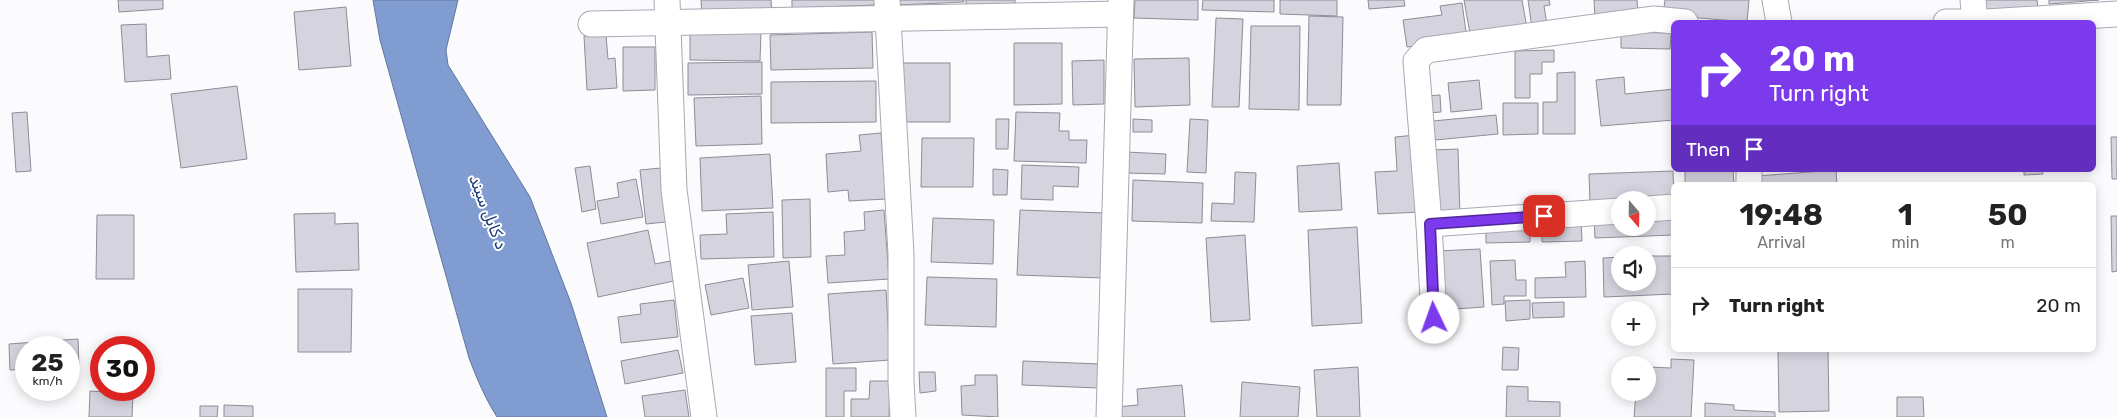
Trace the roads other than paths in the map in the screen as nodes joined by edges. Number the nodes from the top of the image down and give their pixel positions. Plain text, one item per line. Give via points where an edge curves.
1 (1776, 0) edge
2 (1973, 0) edge
3 (1121, 7) edge
4 (887, 9) edge
5 (668, 11) edge
6 (2117, 14) edge
7 (1779, 20) edge
8 (1975, 20) edge
9 (2019, 20) edge
10 (1671, 21) edge
11 (591, 24) dead end
12 (1671, 207) edge
13 (1656, 208) edge
14 (1611, 212) edge
15 (1430, 224) junction
16 (1434, 318) dead end
17 (704, 417) edge
18 (903, 417) edge
19 (1109, 417) edge

1 - 7 street
2 - 8 street
3 - 4 street
3 - 19 street
4 - 5 street
4 - 18 street via 901,254 900,382
5 - 11 street
5 - 17 street via 674,190
6 - 9 street
10 - 15 street via 1654,19 1426,50 1416,61
12 - 13 street
14 - 15 street
15 - 16 street

